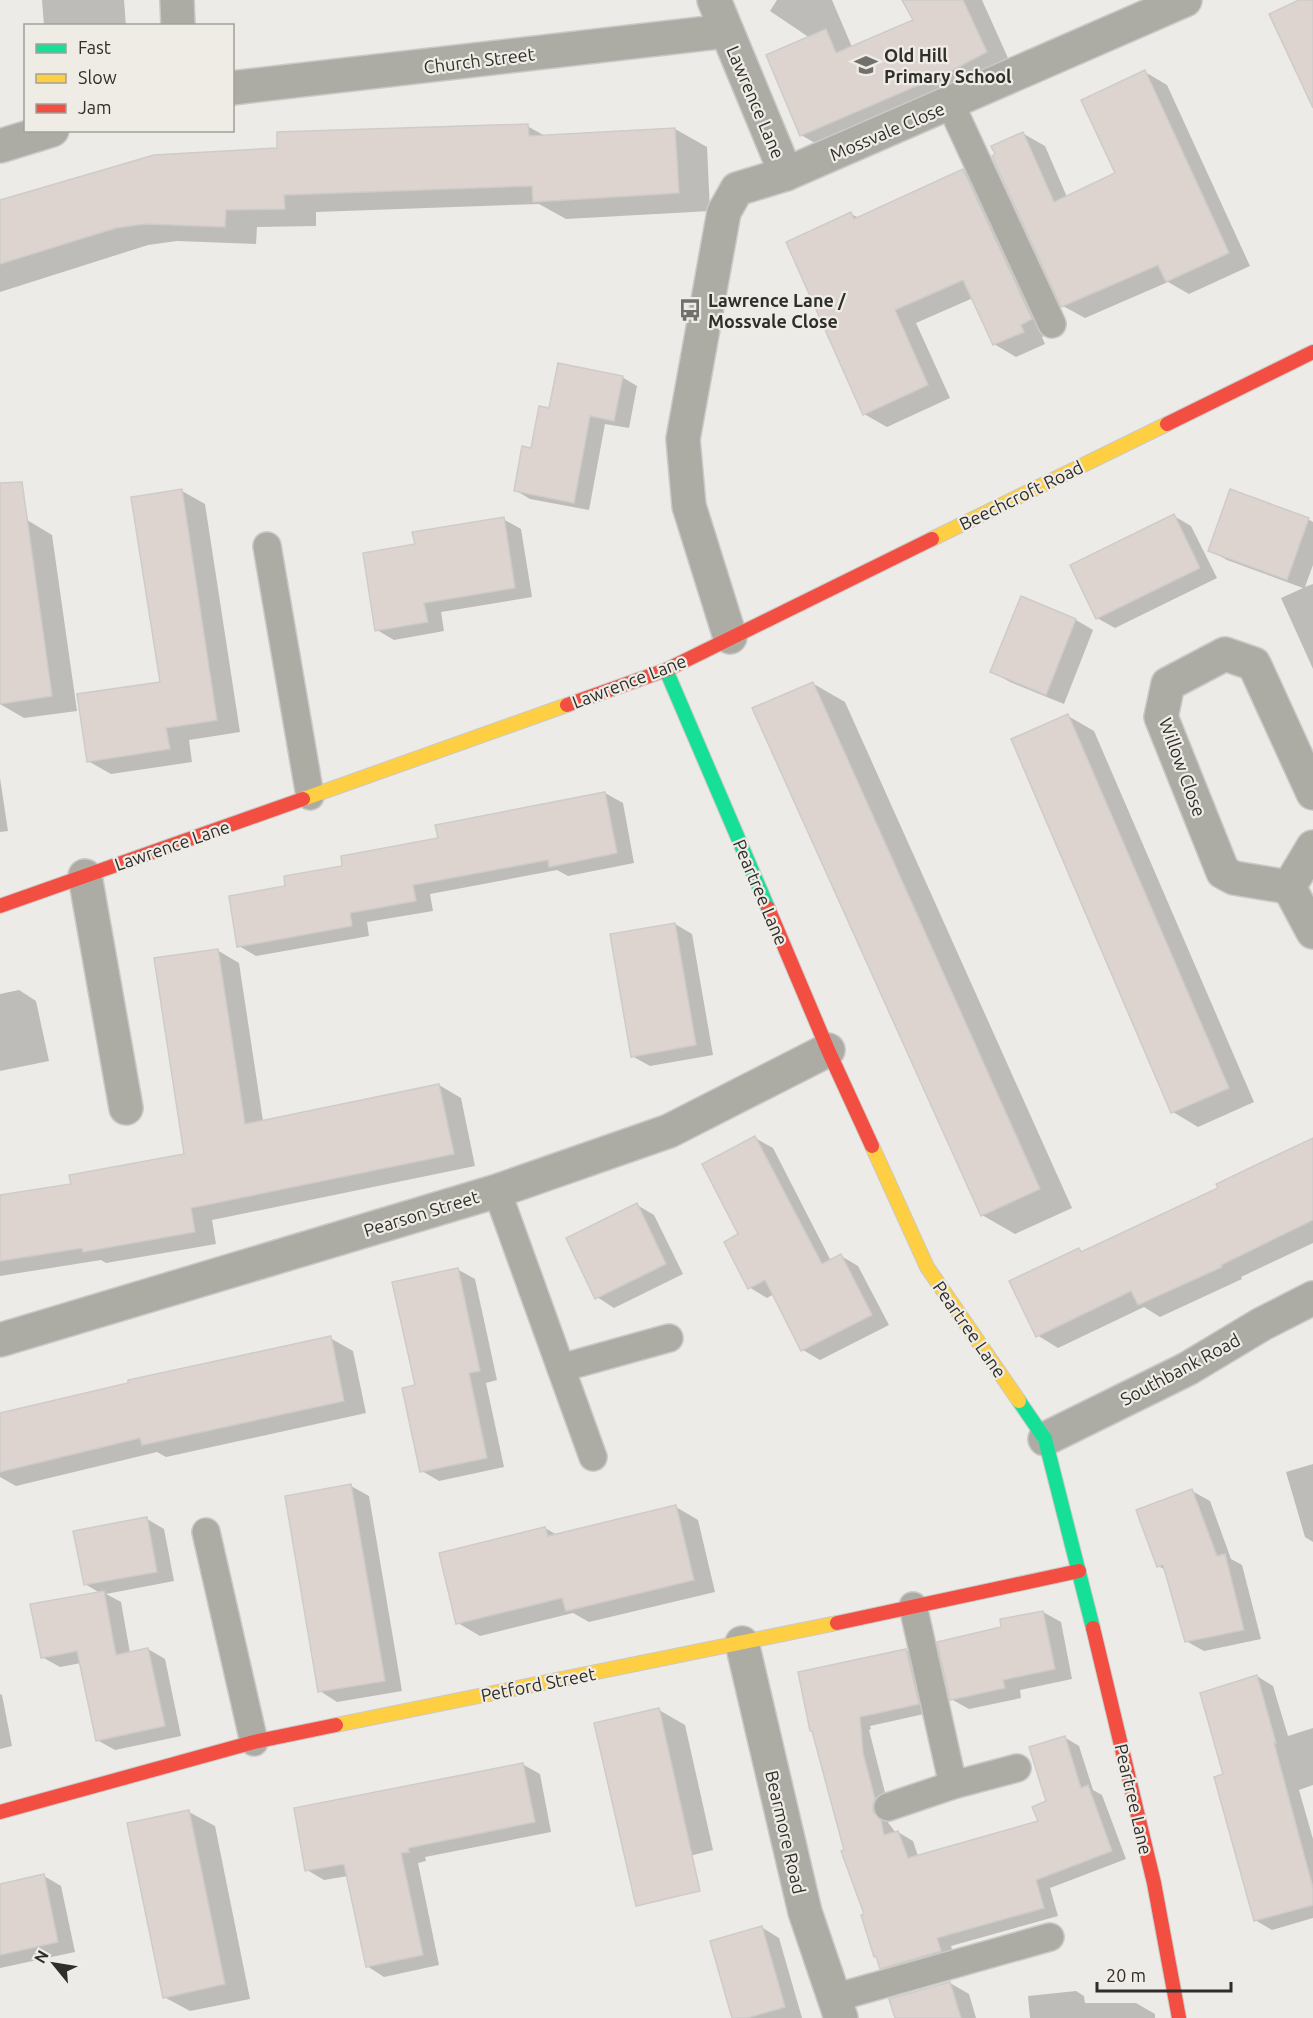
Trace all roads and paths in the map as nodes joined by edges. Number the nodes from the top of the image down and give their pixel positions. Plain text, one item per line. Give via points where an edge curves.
1 (177, 0) edge
2 (714, 0) edge
3 (1185, 0) edge
4 (178, 24) edge
5 (726, 31) junction
6 (234, 88) edge
7 (950, 103) junction
8 (46, 132) edge
9 (0, 146) edge
10 (786, 174) junction
11 (1052, 324) dead end
12 (1313, 352) edge
13 (267, 546) dead end
14 (730, 637) junction
15 (666, 670) junction
16 (1313, 793) edge
17 (310, 796) junction
18 (1313, 848) edge
19 (85, 876) junction
20 (1289, 887) junction
21 (0, 906) edge
22 (1313, 932) edge
23 (828, 1050) junction
24 (126, 1108) dead end
25 (497, 1191) junction
26 (1313, 1298) edge
27 (669, 1338) dead end
28 (0, 1340) edge
29 (561, 1368) junction
30 (1045, 1439) junction
31 (593, 1457) dead end
32 (206, 1532) dead end
33 (1079, 1570) junction
34 (913, 1606) junction
35 (742, 1643) junction
36 (254, 1742) junction
37 (1017, 1768) dead end
38 (953, 1785) junction
39 (888, 1807) dead end
40 (0, 1812) edge
41 (1050, 1937) dead end
42 (838, 2008) edge
43 (1179, 2018) edge

1 - 4 street
2 - 5 street, Lawrence Lane
3 - 7 street, Mossvale Close
5 - 6 street, Church Street
5 - 10 street, Lawrence Lane
7 - 10 street, Mossvale Close
7 - 11 lane
8 - 9 street
10 - 14 street, Lawrence Lane via 737,189 724,212 683,439 689,506
12 - 14 street, Beechcroft Road
13 - 17 lane
14 - 15 street, Lawrence Lane
15 - 17 street, Lawrence Lane
15 - 23 street, Peartree Lane
16 - 20 street, Willow Close via 1254,664 1225,654 1168,684 1161,717 1223,872 1234,878
17 - 19 street, Lawrence Lane
18 - 20 street
19 - 21 street, Lawrence Lane
19 - 24 street
20 - 22 street
23 - 25 street, Pearson Street via 669,1131
23 - 30 street, Peartree Lane via 927,1267
25 - 28 street, Pearson Street
25 - 29 lane
26 - 30 street, Southbank Road via 1187,1369
27 - 29 lane
29 - 31 lane
30 - 33 street, Peartree Lane
32 - 36 lane
33 - 34 street, Petford Street
33 - 43 street, Peartree Lane via 1154,1883
34 - 35 street, Petford Street
34 - 38 lane
35 - 36 street, Petford Street
35 - 42 street, Bearmore Road via 805,1912
36 - 40 street, Petford Street
37 - 38 lane
38 - 39 lane
41 - 42 lane

